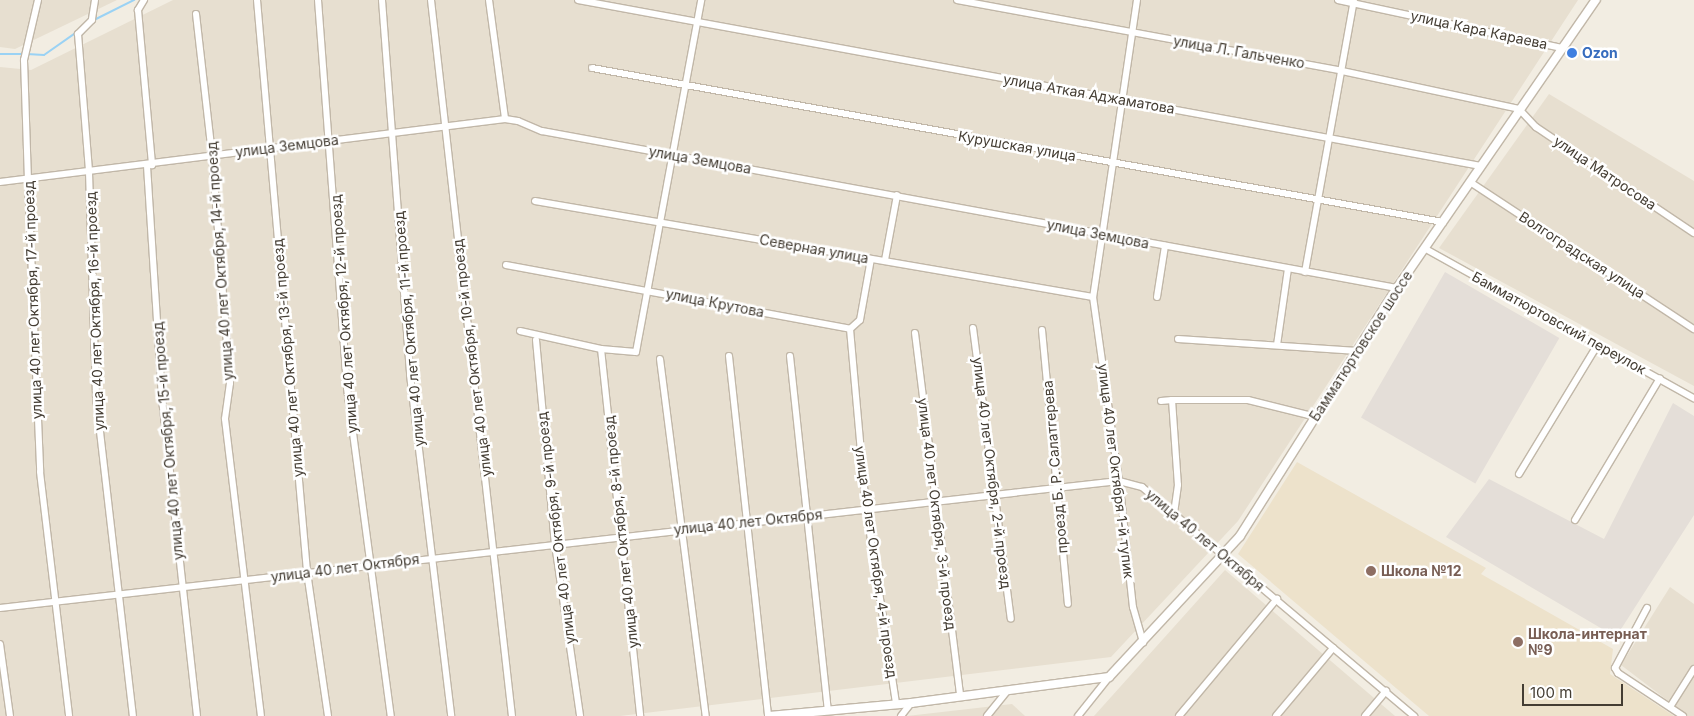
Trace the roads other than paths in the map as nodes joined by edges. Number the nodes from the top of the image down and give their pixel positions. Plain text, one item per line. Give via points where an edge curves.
1 (38, 0) edge
2 (95, 0) edge
3 (144, 0) edge
4 (257, 0) edge
5 (318, 0) edge
6 (382, 0) edge
7 (431, 0) edge
8 (489, 0) edge
9 (578, 0) edge
10 (701, 0) edge
11 (957, 0) edge
12 (1137, 0) edge
13 (1338, 0) edge
14 (1596, 0) edge
15 (1354, 2) edge
16 (196, 14) dead end
17 (698, 22) junction
18 (1131, 32) junction
19 (1562, 48) junction
20 (592, 68) dead end
21 (1342, 71) junction
22 (685, 85) junction
23 (1122, 100) junction
24 (1519, 109) junction
25 (505, 119) junction
26 (444, 127) junction
27 (394, 133) junction
28 (1329, 138) junction
29 (331, 142) junction
30 (269, 149) junction
31 (212, 154) junction
32 (673, 156) junction
33 (1113, 163) junction
34 (150, 165) junction
35 (1480, 166) junction
36 (89, 172) junction
37 (28, 180) junction
38 (0, 182) edge
39 (1470, 182) junction
40 (897, 195) junction
41 (1319, 199) junction
42 (535, 201) dead end
43 (660, 222) junction
44 (1443, 222) junction
45 (1694, 233) edge
46 (1102, 235) junction
47 (1165, 246) junction
48 (1424, 248) junction
49 (871, 258) junction
50 (885, 260) junction
51 (506, 265) dead end
52 (1288, 269) junction
53 (1305, 272) junction
54 (1397, 288) junction
55 (649, 290) junction
56 (1093, 297) junction
57 (1157, 297) dead end
58 (973, 328) dead end
59 (850, 329) junction
60 (1694, 329) edge
61 (1042, 330) dead end
62 (520, 331) dead end
63 (915, 332) dead end
64 (1178, 339) dead end
65 (536, 340) dead end
66 (1598, 344) junction
67 (1277, 346) junction
68 (602, 349) junction
69 (1358, 351) junction
70 (729, 356) dead end
71 (790, 356) dead end
72 (660, 359) dead end
73 (1660, 378) junction
74 (1694, 398) edge
75 (1172, 400) junction
76 (1161, 401) dead end
77 (1316, 417) junction
78 (1519, 474) dead end
79 (1119, 481) junction
80 (1059, 487) junction
81 (996, 493) junction
82 (933, 500) junction
83 (866, 508) junction
84 (1174, 513) junction
85 (807, 516) junction
86 (1575, 520) dead end
87 (746, 521) junction
88 (680, 529) junction
89 (623, 536) junction
90 (555, 544) junction
91 (496, 550) junction
92 (1223, 555) junction
93 (432, 558) junction
94 (370, 565) junction
95 (308, 572) junction
96 (246, 579) junction
97 (183, 588) junction
98 (118, 594) junction
99 (1276, 599) junction
100 (53, 602) junction
101 (1068, 604) dead end
102 (0, 608) edge
103 (1647, 608) dead end
104 (1011, 619) dead end
105 (1143, 643) junction
106 (0, 644) edge
107 (1334, 648) junction
108 (1694, 669) edge
109 (1109, 678) junction
110 (1007, 691) junction
111 (1386, 692) junction
112 (960, 696) junction
113 (911, 703) junction
114 (896, 704) junction
115 (1670, 707) junction
116 (822, 712) edge
117 (10, 716) edge
118 (69, 716) edge
119 (132, 716) edge
120 (197, 716) edge
121 (261, 716) edge
122 (328, 716) edge
123 (391, 716) edge
124 (451, 716) edge
125 (512, 716) edge
126 (580, 716) edge
127 (640, 716) edge
128 (706, 716) edge
129 (769, 716) edge
130 (901, 716) edge
131 (987, 716) edge
132 (1078, 716) edge
133 (1179, 716) edge
134 (1276, 716) edge
135 (1365, 716) edge
136 (1414, 716) edge
137 (1683, 716) edge

1 - 37 street, улица 40 лет Октября, 17-й проезд via 24,60
2 - 36 street, улица 40 лет Октября, 16-й проезд via 92,20 78,34
3 - 34 street, улица 40 лет Октября, 15-й проезд via 138,10
4 - 30 street, улица 40 лет Октября, 13-й проезд
5 - 29 street, улица 40 лет Октября, 12-й проезд
6 - 27 street, улица 40 лет Октября, 11-й проезд
7 - 26 street, улица 40 лет Октября, 10-й проезд
8 - 25 street
9 - 17 street, улица Аткая Аджаматова
10 - 17 street
11 - 18 street, улица Л. Гальченко
12 - 18 street, улица 40 лет Октября 1-й тупик
13 - 15 street, улица Кара Караева
14 - 19 street, Бамматюртовское шоссе
15 - 19 street, улица Кара Караева
15 - 21 street
16 - 31 street, улица 40 лет Октября, 14-й проезд
17 - 22 street
17 - 23 street, улица Аткая Аджаматова
18 - 21 street, улица Л. Гальченко
18 - 23 street, улица 40 лет Октября 1-й тупик
19 - 24 street, Бамматюртовское шоссе
20 - 22 street, Курушская улица
21 - 24 street, улица Л. Гальченко
21 - 28 street
22 - 32 street
22 - 33 street, Курушская улица
23 - 28 street, улица Аткая Аджаматова
23 - 33 street, улица 40 лет Октября 1-й тупик
24 - 35 street, Бамматюртовское шоссе
24 - 45 street, улица Матросова via 1536,127
25 - 26 street, улица Земцова
25 - 32 street, улица Земцова via 542,131
26 - 27 street, улица Земцова
26 - 91 street, улица 40 лет Октября, 10-й проезд
27 - 29 street, улица Земцова
27 - 93 street, улица 40 лет Октября, 11-й проезд via 410,375
28 - 35 street, улица Аткая Аджаматова
28 - 41 street
29 - 30 street, улица Земцова
29 - 94 street, улица 40 лет Октября, 12-й проезд via 347,388
30 - 31 street, улица Земцова
30 - 95 street, улица 40 лет Октября, 13-й проезд
31 - 34 street, улица Земцова
31 - 96 street, улица 40 лет Октября, 14-й проезд via 230,383 225,419
32 - 40 street, улица Земцова
32 - 43 street
33 - 41 street, Курушская улица
33 - 46 street, улица 40 лет Октября 1-й тупик
34 - 36 street, улица Земцова
34 - 97 street, улица 40 лет Октября, 15-й проезд via 162,399
35 - 39 street, Бамматюртовское шоссе
36 - 37 street, улица Земцова
36 - 98 street, улица 40 лет Октября, 16-й проезд via 96,397
37 - 38 street, улица Земцова
37 - 100 street, улица 40 лет Октября, 17-й проезд via 40,472
39 - 44 street, Бамматюртовское шоссе
39 - 60 street, Волгоградская улица
40 - 46 street, улица Земцова
40 - 50 street
41 - 44 street, Курушская улица
41 - 53 street
42 - 43 street, Северная улица
43 - 49 street, Северная улица
43 - 55 street
44 - 48 street, Бамматюртовское шоссе
46 - 47 street, улица Земцова
46 - 56 street, улица 40 лет Октября 1-й тупик
47 - 52 street, улица Земцова
47 - 57 street
48 - 54 street, Бамматюртовское шоссе
48 - 66 street, Бамматюртовский переулок
49 - 50 street, Северная улица
49 - 59 street via 860,320
50 - 56 street, Северная улица
51 - 55 street, улица Крутова
52 - 53 street, улица Земцова
52 - 67 street
53 - 54 street, улица Земцова
54 - 69 street, Бамматюртовское шоссе
55 - 59 street, улица Крутова
55 - 68 street via 636,352
56 - 79 street, улица 40 лет Октября 1-й тупик
58 - 81 street, улица 40 лет Октября, 2-й проезд
59 - 83 street, улица 40 лет Октября, 4-й проезд
61 - 80 street, проезд Б. Р. Салатгерева
62 - 68 street
63 - 82 street, улица 40 лет Октября, 3-й проезд
64 - 67 street
65 - 90 street, улица 40 лет Октября, 9-й проезд
66 - 73 street, Бамматюртовский переулок
66 - 78 street
67 - 69 street
68 - 89 street, улица 40 лет Октября, 8-й проезд
69 - 77 street, Бамматюртовское шоссе
70 - 87 street
71 - 85 street
72 - 88 street
73 - 74 street, Бамматюртовский переулок
73 - 86 street
75 - 76 street
75 - 77 street via 1248,400
75 - 84 street via 1178,484
77 - 92 street, Бамматюртовское шоссе via 1240,536
79 - 80 street, улица 40 лет Октября
79 - 84 street, улица 40 лет Октября via 1142,487
79 - 105 street, улица 40 лет Октября 1-й тупик via 1133,607
80 - 81 street, улица 40 лет Октября
80 - 101 street, проезд Б. Р. Салатгерева
81 - 82 street, улица 40 лет Октября
81 - 104 street, улица 40 лет Октября, 2-й проезд
82 - 83 street, улица 40 лет Октября
82 - 112 street, улица 40 лет Октября, 3-й проезд
83 - 85 street, улица 40 лет Октября
83 - 114 street, улица 40 лет Октября, 4-й проезд
84 - 92 street, улица 40 лет Октября
85 - 87 street, улица 40 лет Октября
85 - 116 street
87 - 88 street, улица 40 лет Октября
87 - 129 street
88 - 89 street, улица 40 лет Октября
88 - 128 street
89 - 90 street, улица 40 лет Октября
89 - 127 street, улица 40 лет Октября, 8-й проезд
90 - 91 street, улица 40 лет Октября
90 - 126 street, улица 40 лет Октября, 9-й проезд
91 - 93 street, улица 40 лет Октября
91 - 125 street, улица 40 лет Октября, 10-й проезд
92 - 99 street, улица 40 лет Октября
92 - 105 street, Бамматюртовское шоссе
93 - 94 street, улица 40 лет Октября
93 - 124 street, улица 40 лет Октября, 11-й проезд
94 - 95 street, улица 40 лет Октября
94 - 123 street, улица 40 лет Октября, 12-й проезд
95 - 96 street, улица 40 лет Октября
95 - 122 street, улица 40 лет Октября, 13-й проезд
96 - 97 street, улица 40 лет Октября
96 - 121 street, улица 40 лет Октября, 14-й проезд
97 - 98 street, улица 40 лет Октября
97 - 120 street, улица 40 лет Октября, 15-й проезд
98 - 100 street, улица 40 лет Октября
98 - 119 street, улица 40 лет Октября, 16-й проезд
99 - 107 street, улица 40 лет Октября
99 - 133 street
100 - 102 street, улица 40 лет Октября
100 - 118 street, улица 40 лет Октября, 17-й проезд
103 - 115 street via 1615,668
105 - 109 street, Бамматюртовское шоссе
106 - 117 street
107 - 111 street, улица 40 лет Октября
107 - 134 street
108 - 115 street
109 - 110 street
109 - 132 street
110 - 112 street
110 - 131 street
111 - 135 street
111 - 136 street, улица 40 лет Октября
112 - 113 street
113 - 114 street
113 - 130 street
114 - 116 street
115 - 137 street
116 - 129 street

